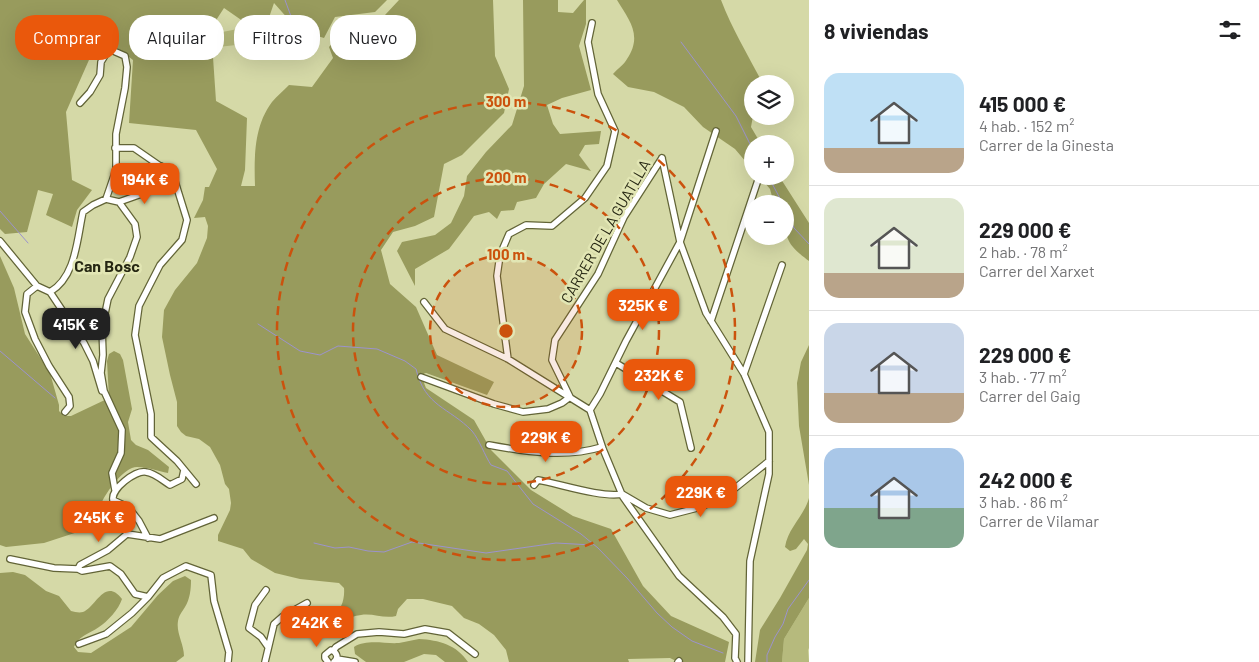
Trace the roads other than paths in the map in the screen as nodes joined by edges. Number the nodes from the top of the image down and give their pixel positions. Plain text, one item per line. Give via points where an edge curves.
1 (592, 23) dead end
2 (80, 103) dead end
3 (716, 130) dead end
4 (116, 148) junction
5 (161, 166) junction
6 (756, 185) edge
7 (106, 199) junction
8 (119, 202) junction
9 (0, 241) edge
10 (680, 242) junction
11 (782, 265) dead end
12 (37, 286) junction
13 (50, 292) junction
14 (424, 302) dead end
15 (711, 321) junction
16 (508, 359) junction
17 (616, 363) junction
18 (744, 374) junction
19 (421, 377) dead end
20 (104, 392) junction
21 (570, 397) junction
22 (590, 410) junction
23 (65, 412) dead end
24 (489, 445) dead end
25 (602, 447) junction
26 (691, 448) dead end
27 (769, 461) junction
28 (184, 470) junction
29 (196, 484) dead end
30 (534, 485) dead end
31 (115, 490) junction
32 (622, 494) junction
33 (214, 518) dead end
34 (148, 538) junction
35 (10, 559) dead end
36 (80, 570) junction
37 (266, 590) dead end
38 (148, 597) junction
39 (307, 603) dead end
40 (80, 644) dead end
41 (268, 647) junction
42 (332, 651) junction
43 (476, 654) dead end
44 (326, 661) edge
45 (335, 661) edge
46 (228, 662) edge
47 (265, 662) edge
48 (355, 662) edge
49 (737, 662) edge
50 (748, 662) edge

1 - 16 street via 588,42 598,94 615,132 607,166 585,198 552,226 526,225 509,234 500,256 497,276
2 - 4 street via 100,75 101,62 109,49 125,56 127,68
3 - 10 street
4 - 5 street via 134,148
4 - 7 street via 116,170
5 - 8 street via 150,191
5 - 28 street via 173,175 187,220 182,240 160,265 139,306 135,335 151,414 152,437
6 - 15 street
7 - 8 street
7 - 13 street via 83,212 78,243 65,279
8 - 20 street via 135,224 137,237 108,299 102,328
9 - 12 street
10 - 15 street
10 - 17 street
10 - 21 street, CARRER DE LA GUATLLA via 662,158 624,217 598,274 555,340 552,360
11 - 18 street
12 - 13 street
12 - 23 street via 27,294 25,312 48,366 69,398 70,406
13 - 20 street via 84,343
14 - 16 street via 445,329
15 - 18 street
16 - 21 street
17 - 22 street
17 - 26 street via 680,402
18 - 27 street via 769,432
19 - 21 street via 524,412 548,409
20 - 31 street via 122,430 121,453 112,473
21 - 22 street
22 - 25 street
24 - 25 street via 532,453 588,451
25 - 32 street
27 - 32 street via 729,493 701,507 670,515 646,508
27 - 50 street via 750,561
28 - 29 street
28 - 31 street via 182,479 170,486 145,471 134,474
30 - 32 street via 538,480 612,496
31 - 34 street via 113,500 128,507
32 - 49 street via 679,576 723,617 736,634
33 - 34 street via 160,540
34 - 36 street via 127,534 108,550 80,565
35 - 36 street
36 - 38 street via 110,566 121,574 135,594
37 - 41 street via 255,605 249,628
38 - 40 street via 106,634
38 - 46 street via 163,578 186,566 211,575
39 - 41 street via 274,624
41 - 47 street
42 - 43 street via 357,634 404,634 425,629 448,633
42 - 44 street via 326,653
42 - 45 street via 336,653
45 - 48 street

